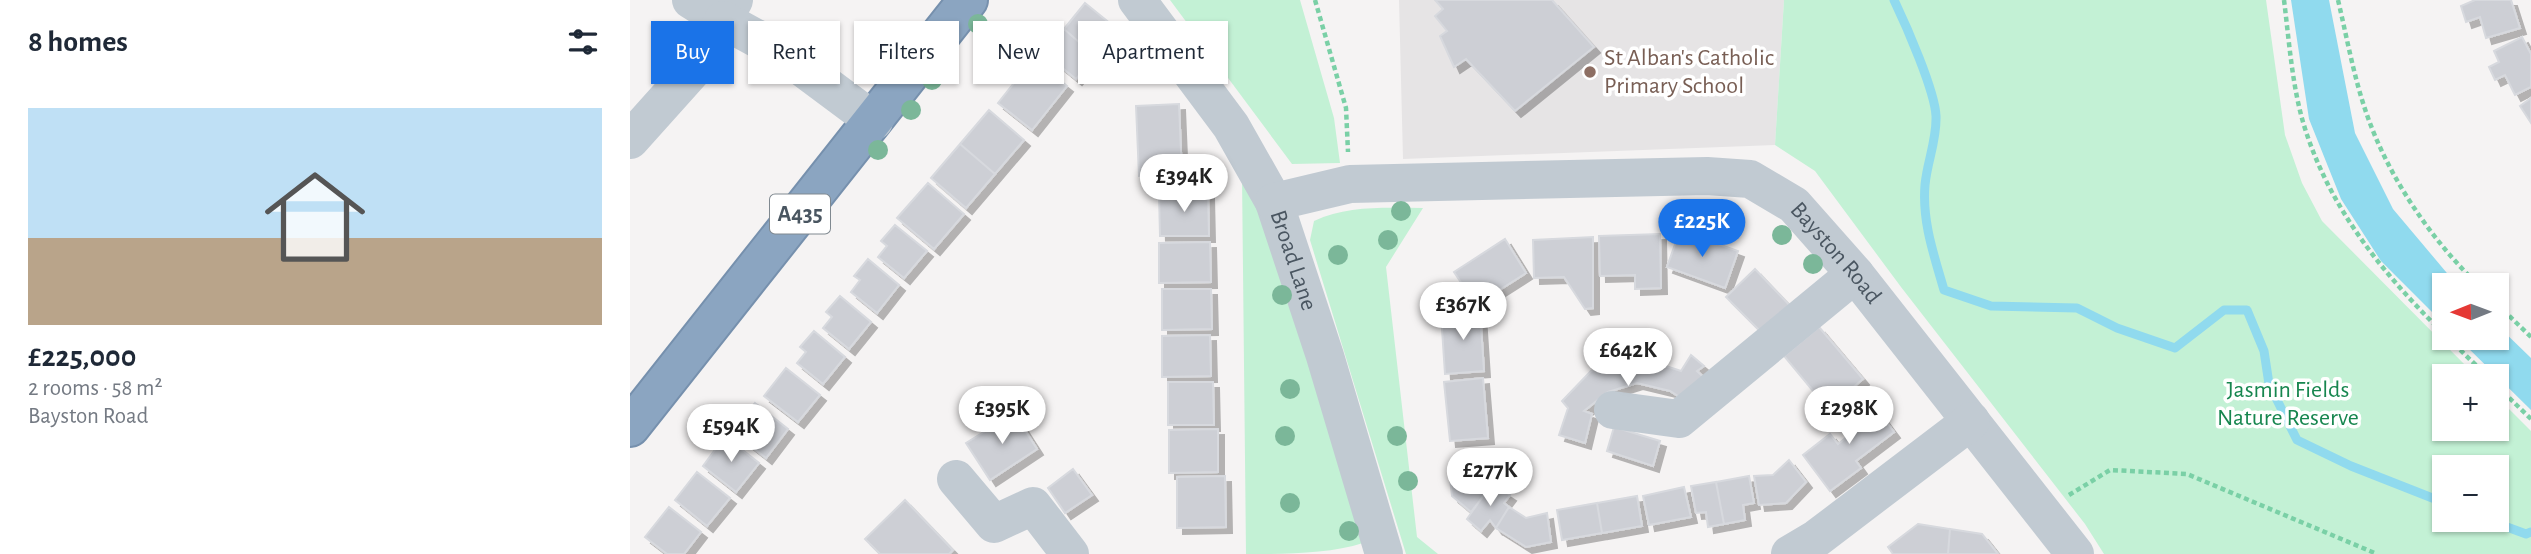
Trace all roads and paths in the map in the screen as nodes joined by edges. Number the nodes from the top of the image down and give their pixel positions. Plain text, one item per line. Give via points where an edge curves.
1 (968, 0) edge
2 (1137, 0) edge
3 (1315, 0) edge
4 (2284, 0) edge
5 (2338, 0) edge
6 (716, 7) edge
7 (874, 121) junction
8 (630, 140) edge
9 (1350, 184) junction
10 (1274, 202) junction
11 (2466, 273) edge
12 (1855, 274) junction
13 (2510, 317) edge
14 (2432, 321) edge
15 (2531, 337) edge
16 (2460, 350) edge
17 (2475, 364) edge
18 (2509, 398) edge
19 (1613, 410) dead end
20 (2531, 419) edge
21 (1971, 421) junction
22 (630, 427) edge
23 (956, 479) dead end
24 (2041, 511) junction
25 (1070, 554) edge
26 (1384, 554) edge
27 (1790, 554) edge
28 (2075, 554) edge
29 (2377, 554) edge

1 - 7 highway, A435
2 - 10 street, Broad Lane via 1231,127
3 - 9 path via 1346,108
4 - 14 path via 2302,120 2317,163 2338,205 2373,256
5 - 11 path via 2367,115 2402,190
6 - 7 street
6 - 8 street via 708,53
7 - 22 highway, A435
9 - 10 street, Bayston Road
9 - 12 street, Bayston Road via 1750,178 1794,205
10 - 26 street, Broad Lane
12 - 19 street via 1679,419
12 - 21 street, Bayston Road
13 - 15 path
16 - 17 path
18 - 20 path
21 - 24 street, Bayston Road
21 - 27 street
23 - 25 street via 994,524 1033,506
24 - 28 street, Bayston Road
24 - 29 path via 2110,470 2187,474

